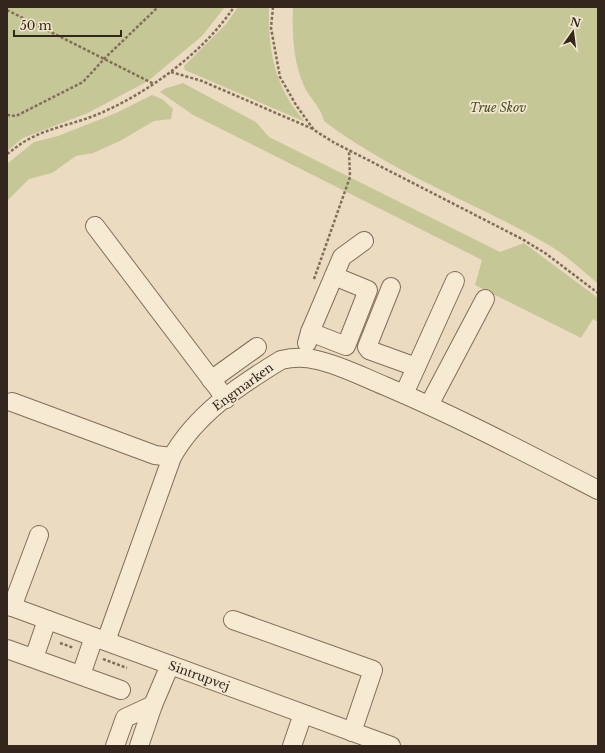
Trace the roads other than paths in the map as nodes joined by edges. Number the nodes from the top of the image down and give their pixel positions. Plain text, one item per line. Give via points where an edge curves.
1 (95, 226) dead end
2 (364, 241) dead end
3 (334, 276) junction
4 (455, 281) dead end
5 (391, 287) dead end
6 (485, 298) dead end
7 (310, 332) junction
8 (257, 347) dead end
9 (305, 357) junction
10 (416, 367) junction
11 (211, 380) junction
12 (404, 394) junction
13 (226, 399) junction
14 (12, 402) dead end
15 (429, 405) junction
16 (172, 457) junction
17 (598, 490) edge
18 (39, 535) dead end
19 (10, 606) edge
20 (47, 620) junction
21 (233, 620) dead end
22 (100, 639) junction
23 (7, 648) edge
24 (34, 658) junction
25 (170, 665) junction
26 (81, 675) junction
27 (121, 690) dead end
28 (153, 705) junction
29 (303, 714) junction
30 (352, 732) junction
31 (115, 746) edge
32 (139, 746) edge
33 (292, 746) edge
34 (391, 746) edge

1 - 11 street
2 - 3 street via 342,257
3 - 7 street
3 - 7 street via 368,290 346,346
4 - 10 street
5 - 10 street via 367,348
6 - 15 street
7 - 9 street
8 - 11 street
9 - 12 street, Engmarken via 339,367
9 - 13 street, Engmarken via 281,360
10 - 12 street
11 - 13 street
12 - 15 street, Engmarken
13 - 16 street, Engmarken via 196,423 182,439
14 - 16 street via 155,455
15 - 17 street, Engmarken
16 - 22 street, Engmarken
18 - 19 street
19 - 20 street, Sintrupvej
20 - 22 street, Sintrupvej
20 - 24 street
21 - 30 street via 374,670
22 - 25 street, Sintrupvej
22 - 26 street, Engmarken
23 - 24 street
24 - 26 street
25 - 28 street
25 - 29 street, Sintrupvej
26 - 27 street
28 - 31 street via 125,718
28 - 32 street
29 - 30 street, Sintrupvej
29 - 33 street
30 - 34 street, Sintrupvej

